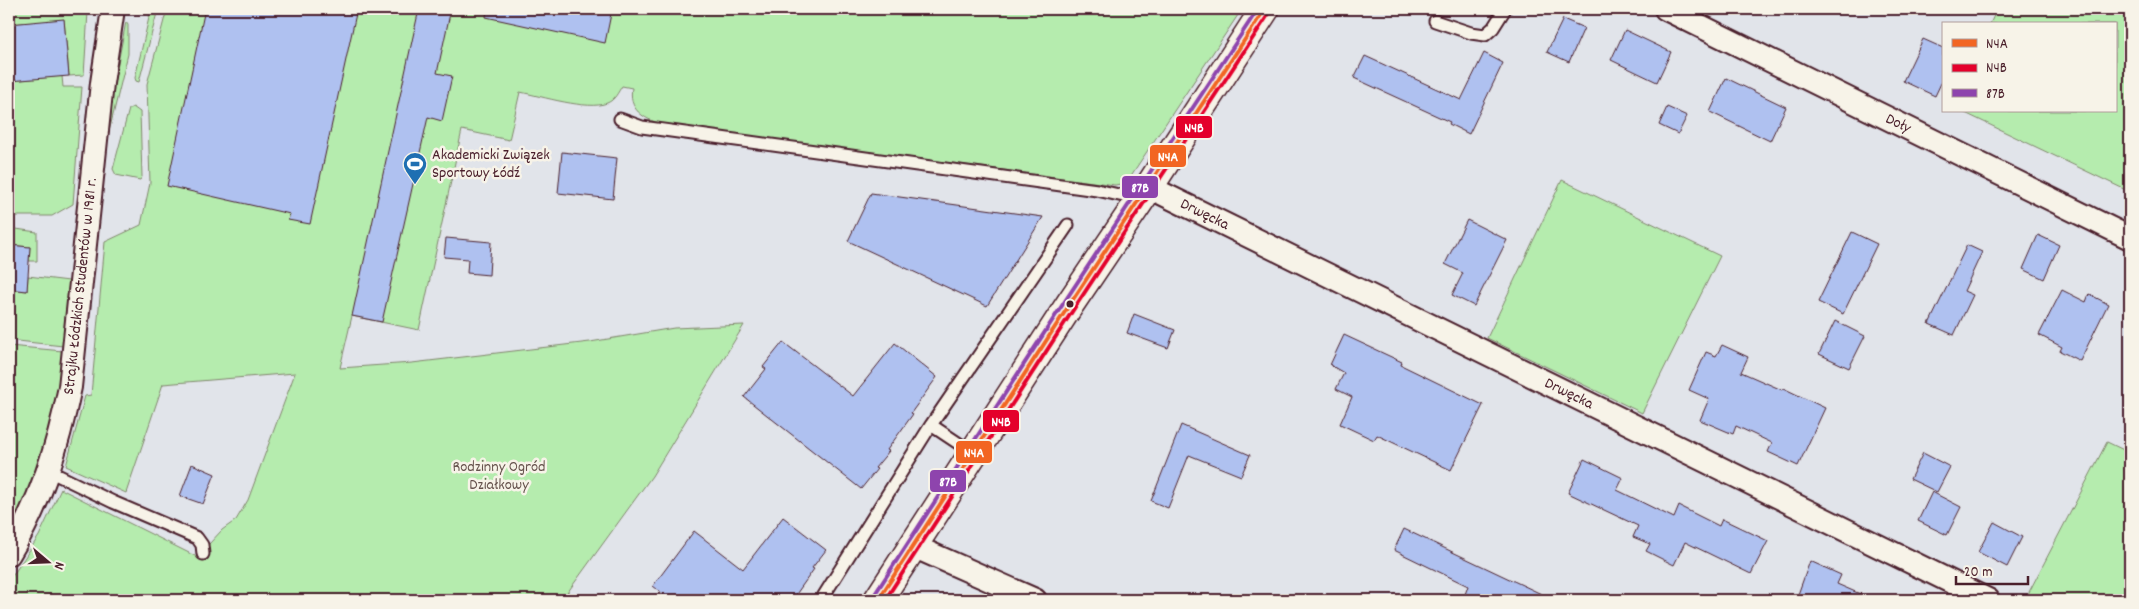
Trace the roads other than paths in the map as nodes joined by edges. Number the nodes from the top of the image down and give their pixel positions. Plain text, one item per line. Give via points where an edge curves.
1 (113, 9) edge
2 (1265, 9) edge
3 (1505, 9) edge
4 (1666, 9) edge
5 (1435, 21) dead end
6 (620, 119) dead end
7 (1145, 194) junction
8 (1068, 226) dead end
9 (2130, 238) edge
10 (931, 425) junction
11 (974, 453) junction
12 (49, 471) junction
13 (913, 546) junction
14 (9, 554) edge
15 (203, 554) dead end
16 (820, 600) edge
17 (878, 600) edge
18 (1035, 600) edge
19 (1988, 600) edge

1 - 12 street, Strajku Łódzkich Studentów w 1981 r. via 102,83 70,387
2 - 7 street
3 - 5 lane via 1485,35
4 - 9 street, Doły
6 - 7 lane via 642,127
7 - 11 street
7 - 19 street, Drwęcka
8 - 10 lane
10 - 11 lane
10 - 16 lane
11 - 13 street
12 - 14 street, Strajku Łódzkich Studentów w 1981 r. via 35,506
12 - 15 lane via 197,538
13 - 17 street
13 - 18 street

